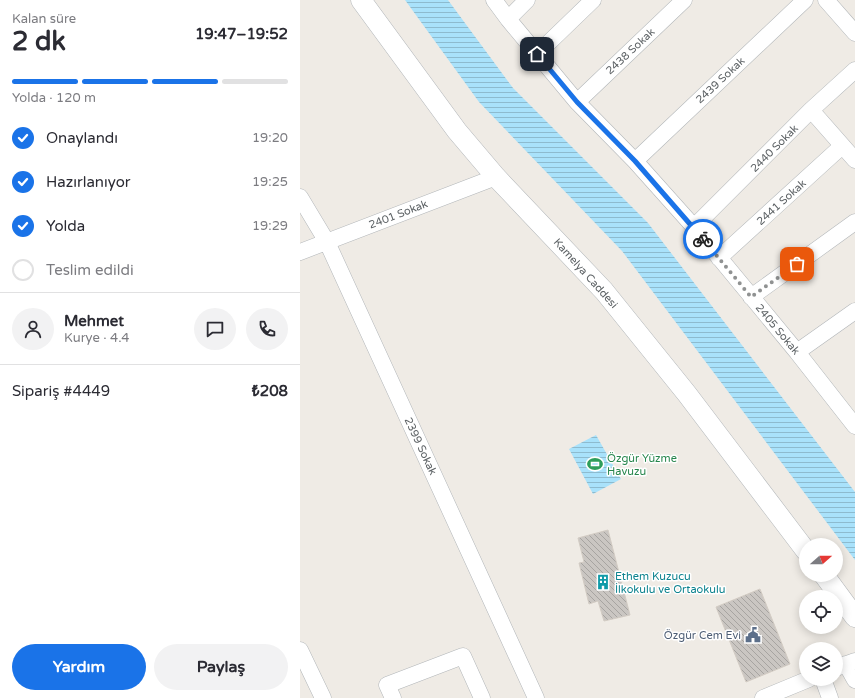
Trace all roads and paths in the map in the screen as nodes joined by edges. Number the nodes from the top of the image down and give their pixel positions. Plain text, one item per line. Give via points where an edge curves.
1 (361, 0) edge
2 (494, 0) edge
3 (527, 0) edge
4 (593, 0) edge
5 (684, 0) edge
6 (805, 0) edge
7 (826, 0) edge
8 (508, 19) junction
9 (855, 33) edge
10 (537, 54) junction
11 (855, 70) edge
12 (577, 102) junction
13 (811, 110) junction
14 (842, 146) junction
15 (855, 160) edge
16 (635, 161) junction
17 (496, 177) junction
18 (300, 197) edge
19 (855, 222) edge
20 (694, 227) junction
21 (327, 242) junction
22 (300, 252) edge
23 (719, 258) junction
24 (751, 297) junction
25 (855, 311) edge
26 (797, 352) junction
27 (854, 423) edge
28 (799, 542) edge
29 (829, 582) edge
30 (855, 617) edge
31 (300, 650) edge
32 (846, 664) edge
33 (855, 680) edge
34 (799, 683) edge
35 (826, 686) edge
36 (323, 698) edge
37 (394, 698) edge
38 (482, 698) edge
39 (536, 698) edge
40 (764, 698) edge
41 (830, 698) edge

1 - 17 street, Kamelya Caddesi via 457,132
2 - 8 street, 2405 Sokak
3 - 8 street
4 - 10 street
5 - 12 street, 2438 Sokak
6 - 16 street, 2439 Sokak
7 - 9 street
8 - 10 street, 2405 Sokak
10 - 12 street, 2405 Sokak
11 - 13 street, 2440 Sokak
12 - 16 street, 2405 Sokak
13 - 14 street
13 - 20 street, 2440 Sokak
14 - 15 street
14 - 23 street, 2441 Sokak
16 - 20 street, 2405 Sokak
17 - 21 street, 2401 Sokak
17 - 28 street, Kamelya Caddesi via 604,292 688,394
18 - 21 street, 2399 Sokak
19 - 24 street
20 - 23 street, 2405 Sokak
21 - 22 street, 2401 Sokak
21 - 39 street, 2399 Sokak
23 - 24 street, 2405 Sokak
24 - 26 street, 2405 Sokak
25 - 26 street
26 - 27 street, 2405 Sokak
29 - 30 street
31 - 36 street
32 - 33 street
34 - 40 street
35 - 41 street
37 - 38 street via 388,685 463,656

